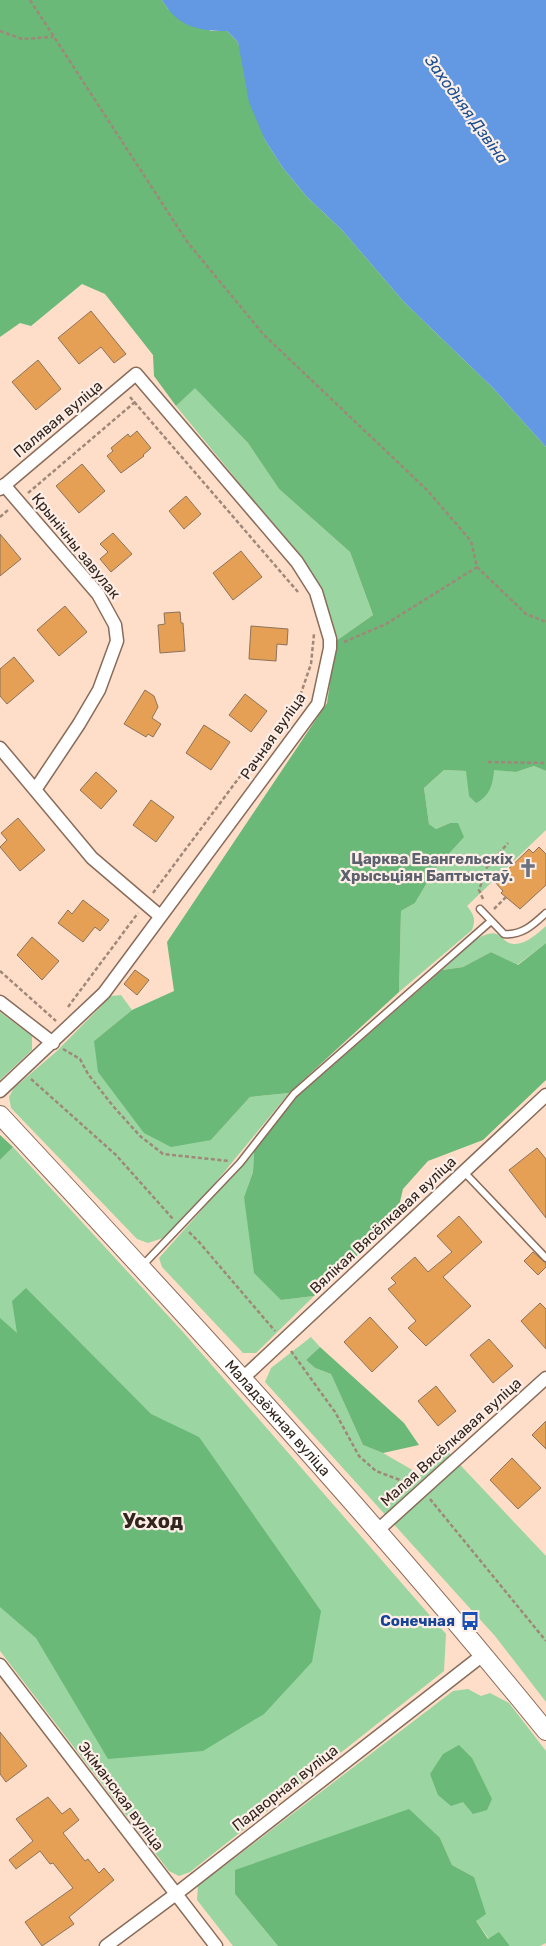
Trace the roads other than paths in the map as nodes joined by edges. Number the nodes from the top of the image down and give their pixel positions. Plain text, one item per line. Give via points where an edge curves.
1 (136, 374) joint
2 (2, 487) edge
3 (0, 748) edge
4 (36, 790) junction
5 (480, 909) dead end
6 (546, 913) edge
7 (160, 916) junction
8 (491, 920) junction
9 (0, 1002) edge
10 (53, 1043) junction
11 (0, 1091) edge
12 (546, 1095) edge
13 (0, 1115) edge
14 (464, 1172) junction
15 (546, 1258) edge
16 (141, 1267) junction
17 (242, 1378) junction
18 (546, 1378) edge
19 (378, 1530) junction
20 (484, 1654) junction
21 (0, 1665) edge
22 (546, 1731) edge
23 (176, 1894) junction
24 (106, 1946) edge
25 (216, 1946) edge

1 - 2 street, Палявая вуліца
1 - 7 street, Рачная вуліца via 297,562 316,592 330,648 318,704
2 - 4 street, Крынічны завулак via 18,501 98,594 116,625 117,641 99,690
3 - 4 street
4 - 7 street via 92,858
5 - 8 lane
6 - 8 lane via 531,927 512,935 504,934
7 - 10 street, Рачная вуліца via 104,994
8 - 16 lane via 294,1094 240,1163
9 - 10 street
10 - 11 street, Рачная вуліца
12 - 14 street, Вялікая Вясёлкавая вуліца
13 - 16 main road, Маладзёжная вуліца
14 - 15 lane
14 - 17 street, Вялікая Вясёлкавая вуліца
16 - 17 main road, Маладзёжная вуліца
17 - 19 main road, Маладзёжная вуліца
18 - 19 street, Малая Вясёлкавая вуліца
19 - 20 main road, Маладзёжная вуліца
20 - 22 main road, Маладзёжная вуліца
20 - 23 street, Падворная вуліца
21 - 23 street, Экіманская вуліца
23 - 24 street, Падворная вуліца
23 - 25 street, Экіманская вуліца

